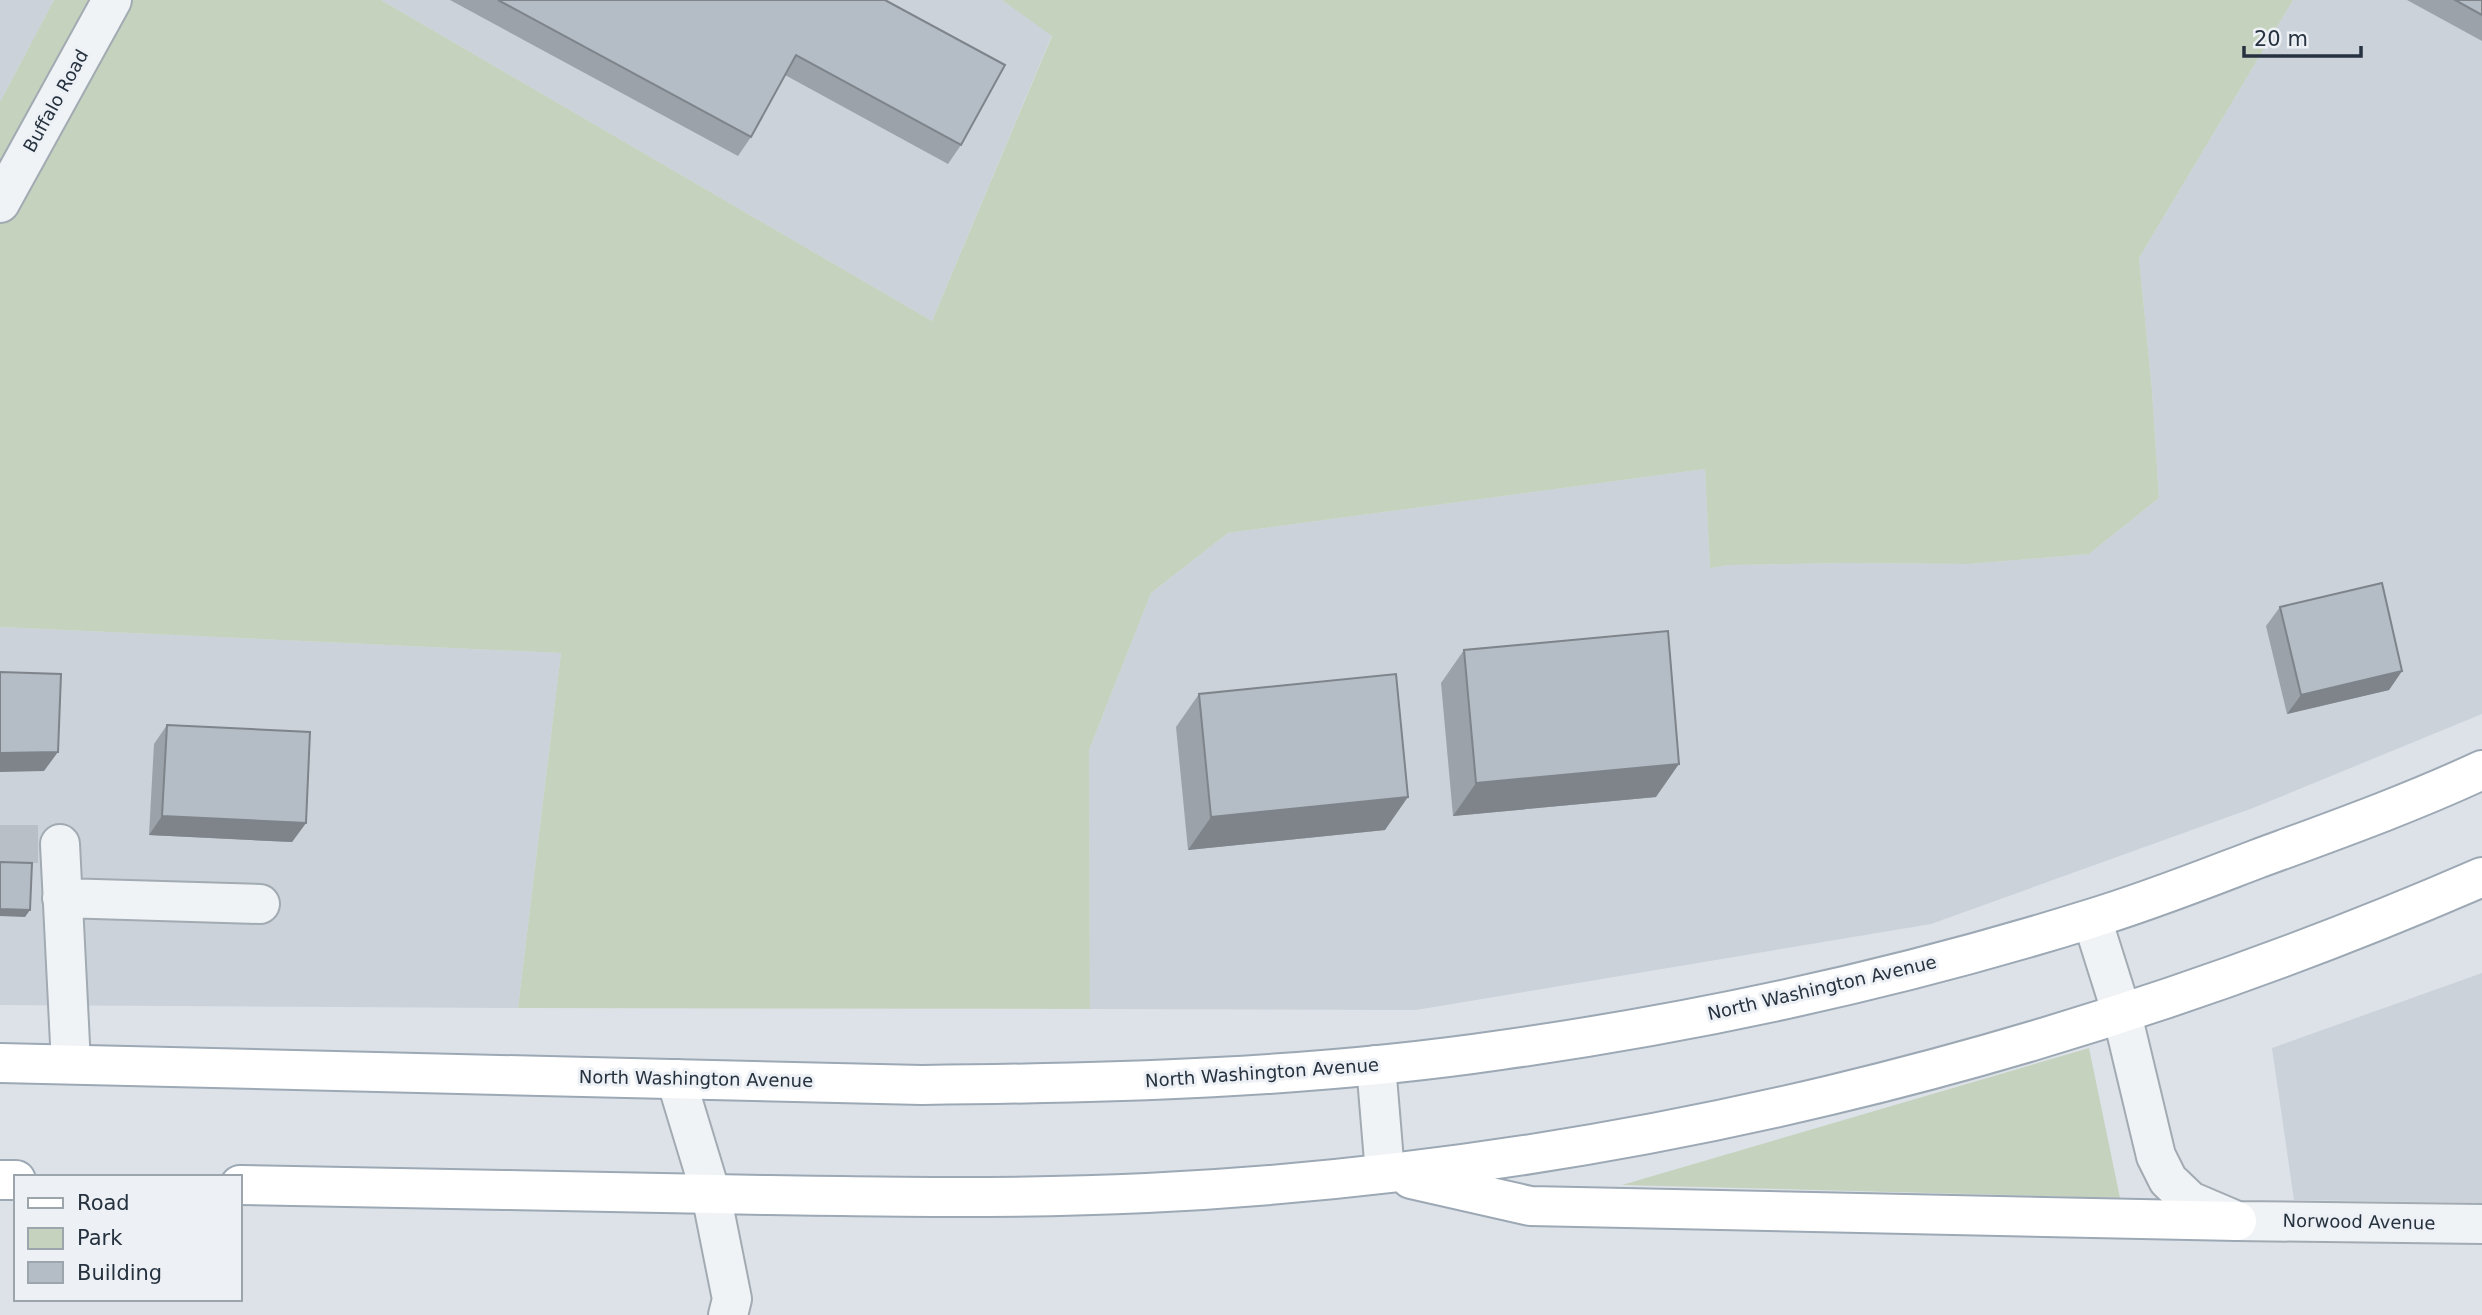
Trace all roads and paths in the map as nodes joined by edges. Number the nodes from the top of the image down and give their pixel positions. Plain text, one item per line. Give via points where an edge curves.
1 (112, 0) edge
2 (3, 190) edge
3 (2482, 770) edge
4 (60, 844) dead end
5 (2482, 877) edge
6 (62, 898) junction
7 (260, 904) dead end
8 (2092, 919) junction
9 (2122, 1014) junction
10 (0, 1063) edge
11 (71, 1064) junction
12 (1376, 1065) junction
13 (676, 1079) junction
14 (1385, 1173) junction
15 (242, 1185) edge
16 (711, 1194) junction
17 (2237, 1221) junction
18 (2482, 1224) edge
19 (729, 1315) edge

1 - 2 street, Buffalo Road
3 - 8 main road, North Washington Avenue via 2345,827
4 - 6 street
5 - 9 main road via 2385,919
6 - 7 street
6 - 11 street
8 - 9 street
8 - 12 main road, North Washington Avenue via 1849,985 1738,1009 1499,1051
9 - 14 main road via 2001,1051 1754,1113
9 - 17 street via 2156,1156 2168,1180 2190,1201
10 - 11 main road, North Washington Avenue
11 - 13 main road, North Washington Avenue
12 - 13 main road, North Washington Avenue via 1139,1082 922,1085
12 - 14 street
13 - 16 street
14 - 16 main road via 1048,1197
14 - 17 main road via 1530,1206
15 - 16 main road
16 - 19 street via 732,1299
17 - 18 street, Norwood Avenue

